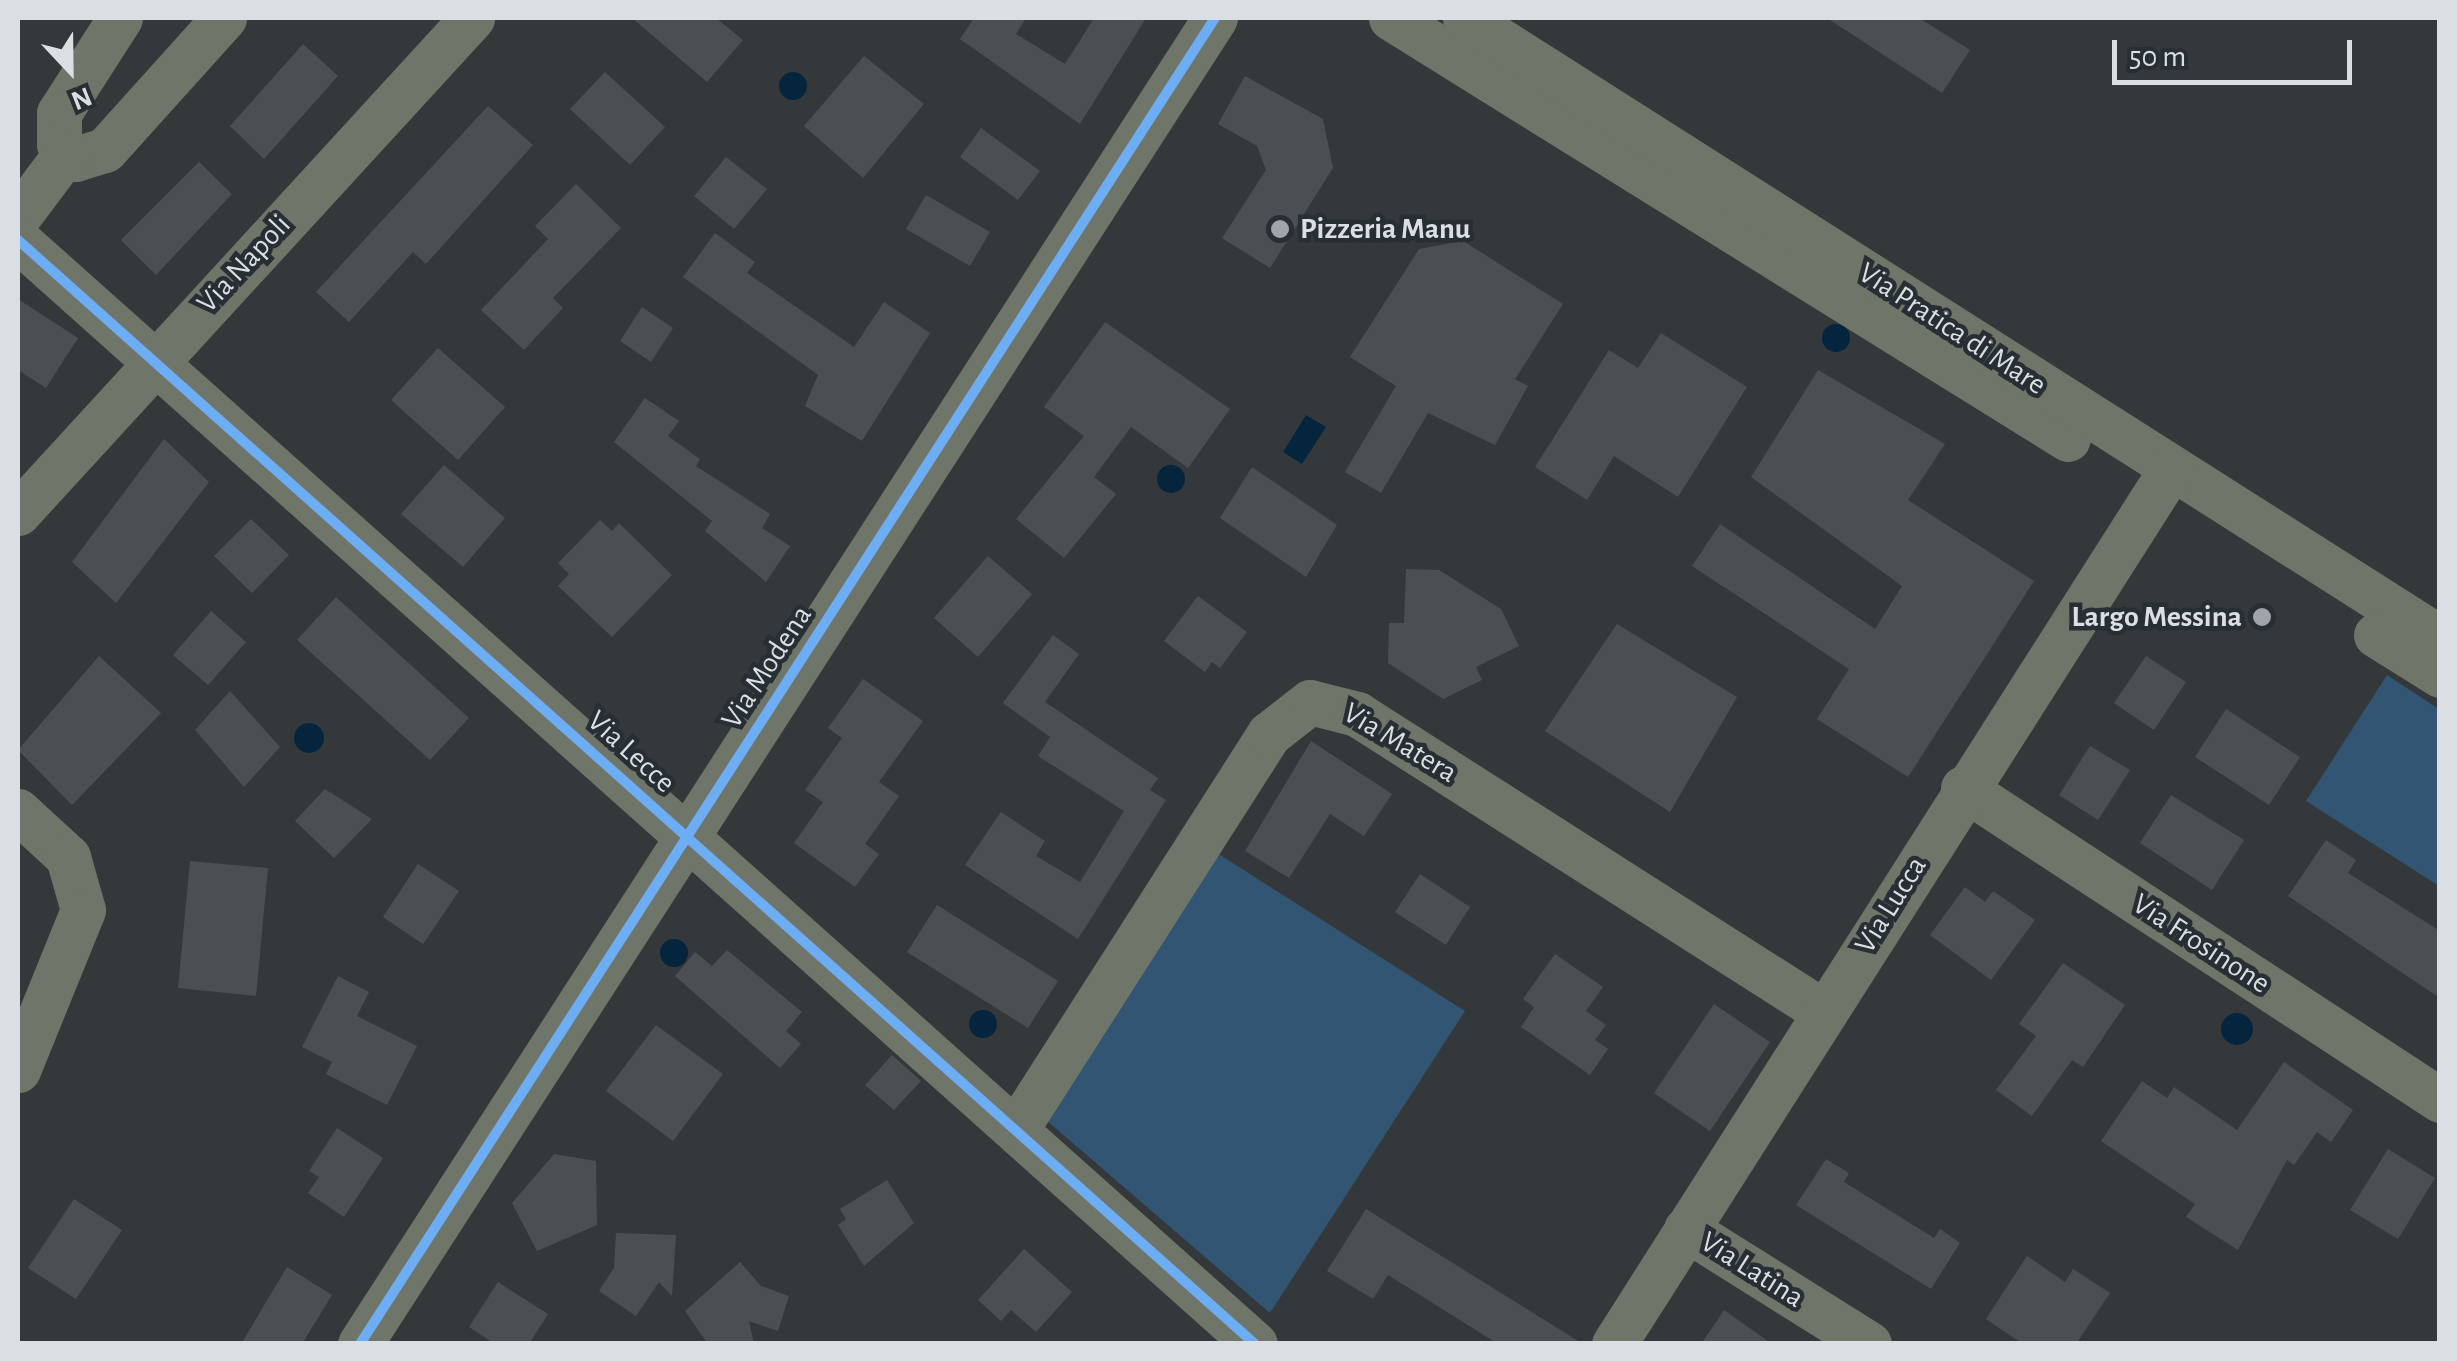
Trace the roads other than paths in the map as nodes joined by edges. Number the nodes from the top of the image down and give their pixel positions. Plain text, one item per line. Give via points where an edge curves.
1 (120, 18) edge
2 (224, 18) edge
3 (472, 18) edge
4 (1215, 18) edge
5 (1390, 18) edge
6 (1465, 18) edge
7 (66, 153) junction
8 (18, 217) edge
9 (18, 240) edge
10 (153, 362) junction
11 (2162, 481) junction
12 (18, 513) edge
13 (2370, 631) dead end
14 (2440, 638) edge
15 (2440, 675) edge
16 (1963, 788) junction
17 (18, 811) edge
18 (688, 836) junction
19 (1824, 1012) junction
20 (18, 1070) edge
21 (2440, 1100) edge
22 (1016, 1128) junction
23 (1686, 1229) junction
24 (360, 1344) edge
25 (1254, 1344) edge
26 (1614, 1344) edge
27 (1869, 1344) edge

1 - 7 street via 59,113
2 - 7 street via 104,150 85,160
3 - 10 street, Via Napoli
4 - 18 street, Via Modena
5 - 11 street
6 - 11 street, Via Pratica di Mare
7 - 8 street
9 - 10 street, Via Lecce
10 - 12 street, Via Napoli
10 - 18 street, Via Lecce
11 - 14 street, Via Pratica di Mare
11 - 16 street, Via Lucca
13 - 15 street
16 - 19 street, Via Lucca
16 - 21 street, Via Frosinone
17 - 20 street via 68,857 83,910
18 - 22 street, Via Lecce
18 - 24 street, Via Modena
19 - 22 street, Via Matera via 1358,714 1310,702 1269,734
19 - 23 street, Via Lucca
22 - 25 street, Via Lecce
23 - 26 street, Via Lucca
23 - 27 street, Via Latina

